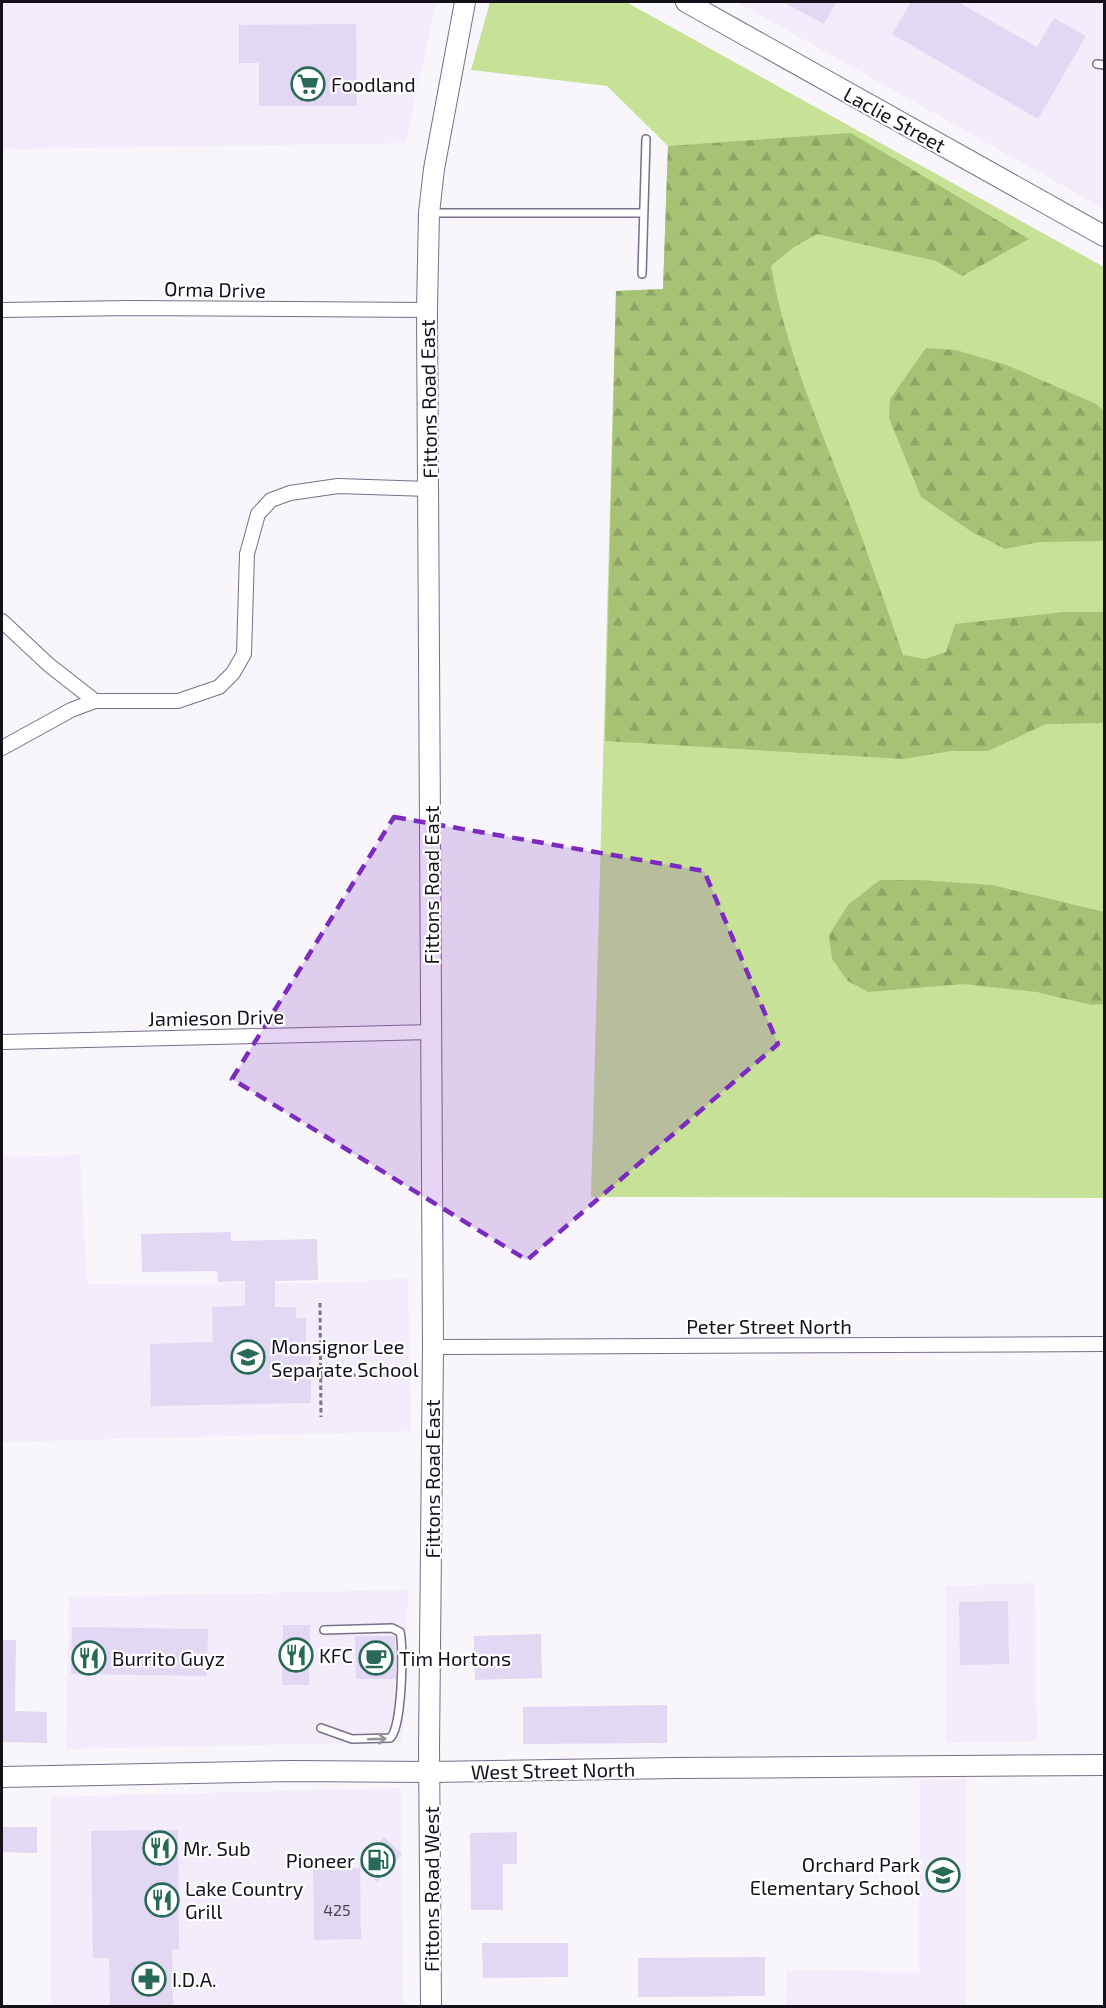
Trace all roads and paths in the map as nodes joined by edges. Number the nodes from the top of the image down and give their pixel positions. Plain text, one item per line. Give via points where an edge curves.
1 (465, 2) edge
2 (686, 2) edge
3 (646, 139) dead end
4 (429, 213) junction
5 (643, 213) junction
6 (1104, 236) edge
7 (642, 274) dead end
8 (2, 310) edge
9 (427, 310) junction
10 (429, 489) junction
11 (2, 621) edge
12 (95, 701) junction
13 (2, 748) edge
14 (432, 1032) junction
15 (2, 1042) edge
16 (320, 1303) dead end
17 (1104, 1344) edge
18 (433, 1347) junction
19 (423, 1374) dead end
20 (321, 1376) junction
21 (321, 1417) dead end
22 (324, 1630) dead end
23 (321, 1728) dead end
24 (1104, 1765) edge
25 (430, 1772) junction
26 (2, 1777) edge
27 (431, 2007) edge

1 - 4 street, Fittons Road East
2 - 6 street, Laclie Street
3 - 5 lane
4 - 5 lane
4 - 9 street, Fittons Road East
5 - 7 lane
8 - 9 street, Orma Drive
9 - 10 street, Fittons Road East
10 - 12 street via 338,486 271,500 258,514 247,554 244,654 234,673 219,687 178,701
10 - 14 street, Fittons Road East
11 - 12 street
12 - 13 street
14 - 15 street, Jamieson Drive
14 - 18 street, Fittons Road East
16 - 20 path
17 - 18 street, Peter Street North
18 - 25 street, Fittons Road East
19 - 20 path
20 - 21 path
23 -> 22 lane via 352,1739 390,1738 397,1727 400,1701 400,1632 392,1628
24 - 25 street, West Street North
25 - 26 street, West Street North
25 - 27 street, Fittons Road West

